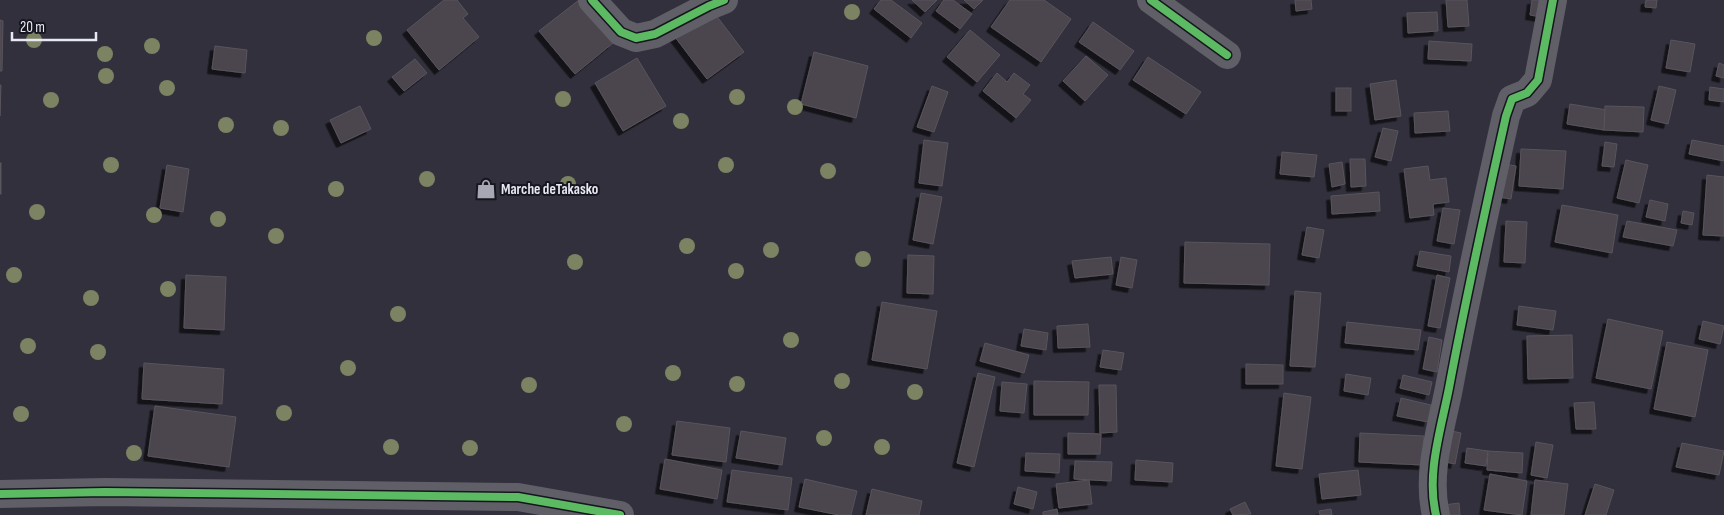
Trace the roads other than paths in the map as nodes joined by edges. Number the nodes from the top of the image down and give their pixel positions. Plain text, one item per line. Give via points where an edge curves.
1 (592, 0) edge
2 (724, 0) edge
3 (1151, 0) edge
4 (1553, 0) edge
5 (1227, 55) dead end
6 (0, 494) edge
7 (620, 515) edge
8 (1436, 515) edge

1 - 2 street via 621,32 636,38 655,34
3 - 5 street
4 - 8 street via 1538,80 1527,93 1512,99 1506,116 1463,314 1433,475
6 - 7 street via 105,492 518,497

